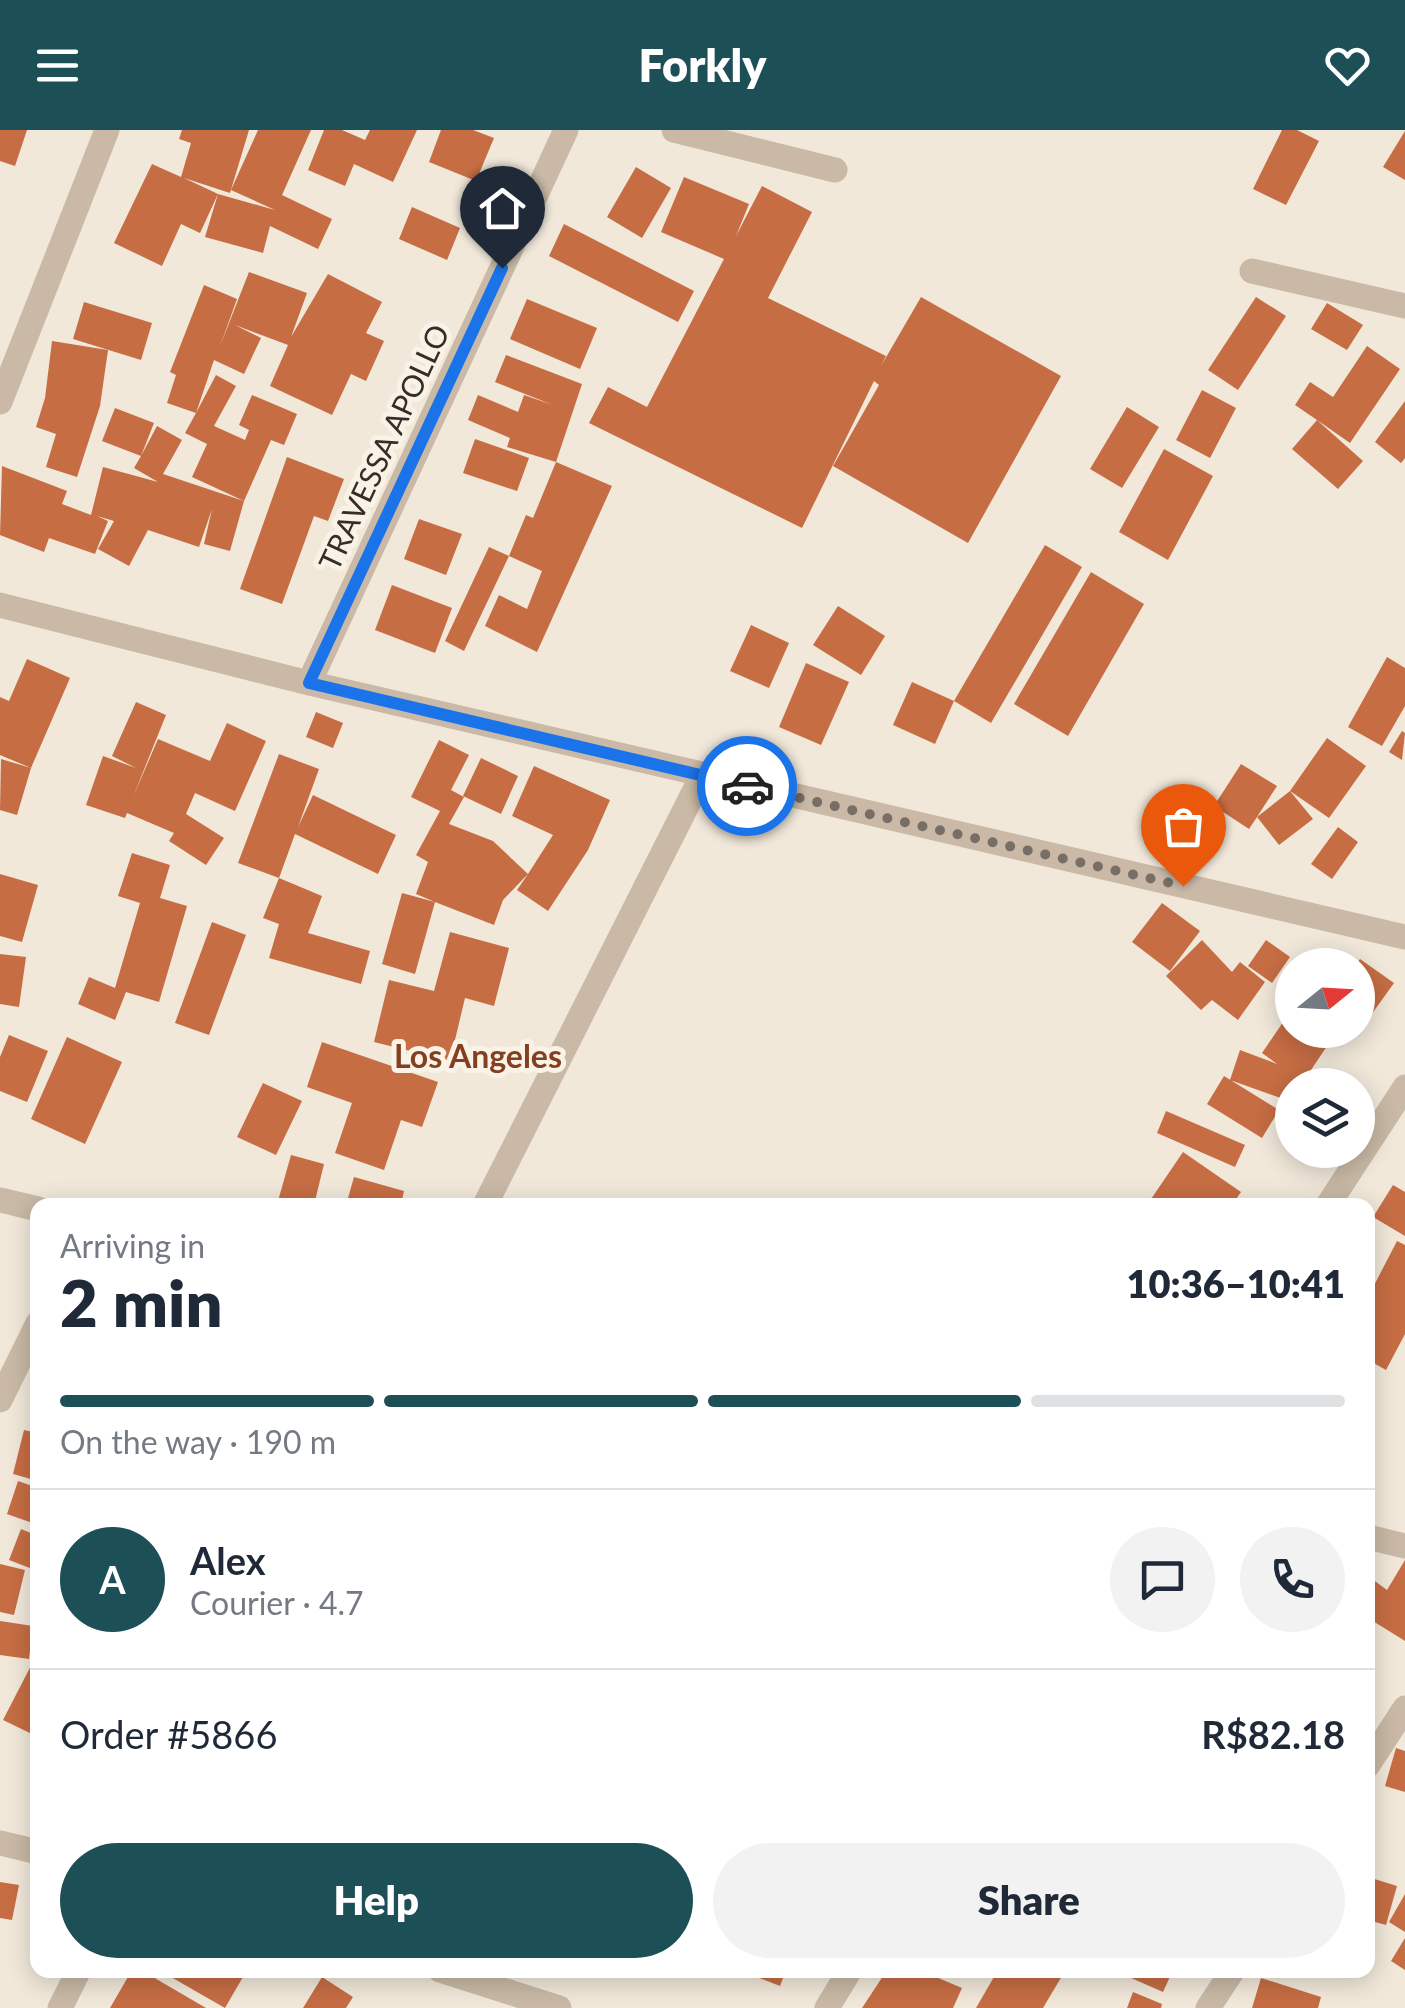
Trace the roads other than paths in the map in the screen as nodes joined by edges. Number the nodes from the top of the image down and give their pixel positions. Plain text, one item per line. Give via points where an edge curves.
1 (107, 130) edge
2 (566, 130) edge
3 (674, 130) edge
4 (835, 170) dead end
5 (1252, 271) dead end
6 (1405, 306) edge
7 (0, 402) edge
8 (0, 605) edge
9 (309, 683) junction
10 (702, 776) junction
11 (1405, 937) edge
12 (1405, 1087) edge
13 (489, 1198) edge
14 (1333, 1198) edge
15 (0, 1200) edge
16 (30, 1207) edge
17 (30, 1339) edge
18 (0, 1400) edge
19 (1375, 1539) edge
20 (1405, 1546) edge
21 (1405, 1708) edge
22 (1375, 1755) edge
23 (0, 1843) edge
24 (30, 1850) edge
25 (76, 1978) edge
26 (495, 1978) edge
27 (845, 1978) edge
28 (1228, 1978) edge
29 (60, 2008) edge
30 (559, 2008) edge
31 (827, 2008) edge
32 (1208, 2008) edge

1 - 7 street
2 - 9 street, TRAVESSA APOLLO
3 - 4 street
5 - 6 street
8 - 9 street
9 - 10 street
10 - 11 street
10 - 13 street
12 - 14 street
15 - 16 street
17 - 18 street
19 - 20 street
21 - 22 street
23 - 24 street
25 - 29 street
26 - 30 street
27 - 31 street
28 - 32 street

